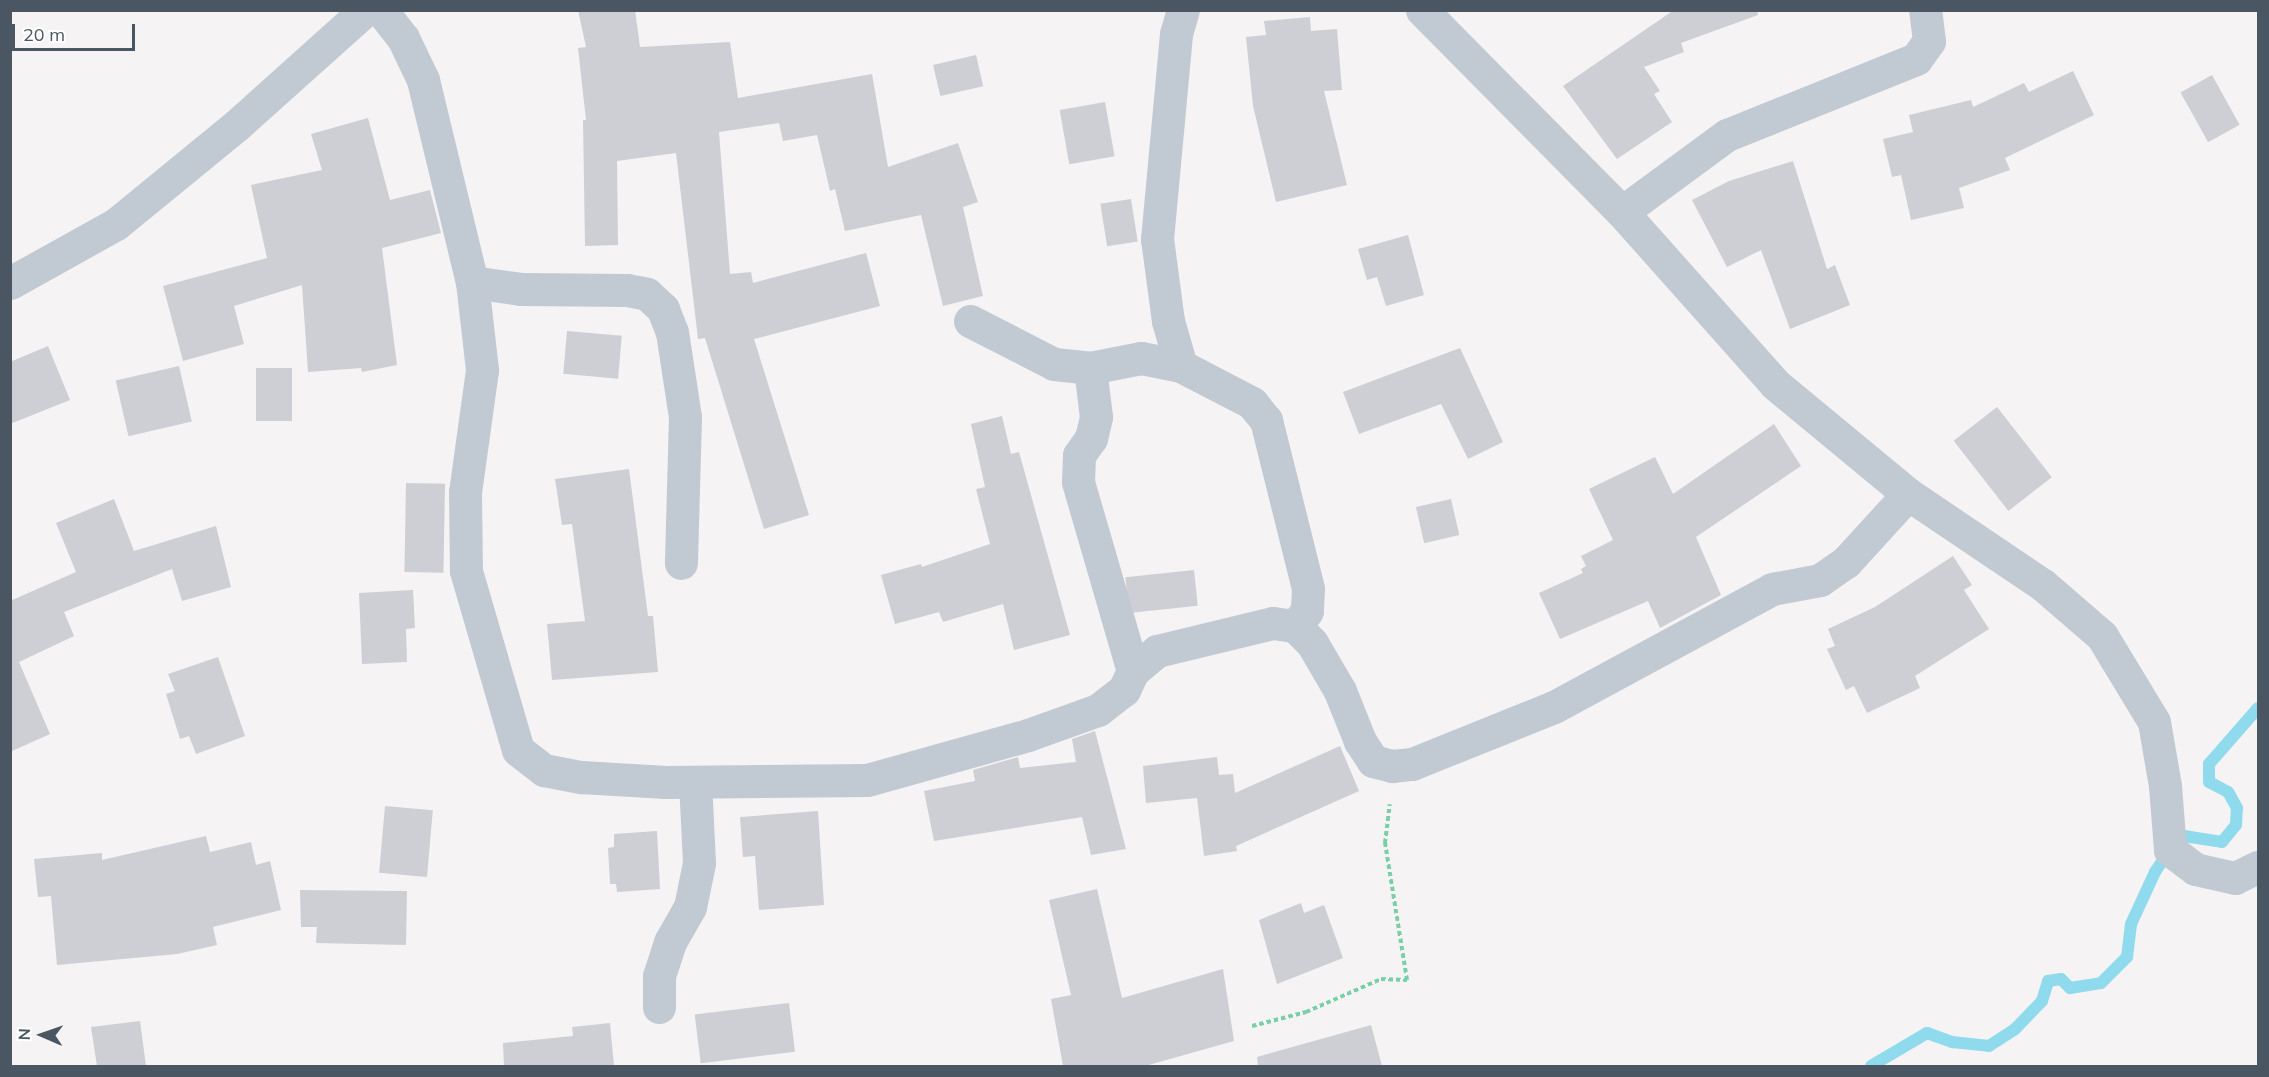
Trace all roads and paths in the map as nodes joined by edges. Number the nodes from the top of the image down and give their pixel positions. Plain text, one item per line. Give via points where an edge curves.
1 (365, 10) edge
2 (381, 10) edge
3 (1183, 10) edge
4 (1422, 10) edge
5 (1925, 10) edge
6 (1622, 212) junction
7 (472, 282) junction
8 (10, 283) edge
9 (969, 321) dead end
10 (1181, 366) junction
11 (1090, 368) junction
12 (1908, 494) junction
13 (681, 563) dead end
14 (1295, 626) junction
15 (1133, 671) junction
16 (1412, 764) junction
17 (695, 782) junction
18 (2259, 867) edge
19 (659, 1007) dead end
20 (1252, 1026) dead end

1 - 8 street via 237,124 116,224
2 - 7 street via 404,38 423,80
3 - 10 street via 1176,34 1157,239 1168,321
4 - 6 street
5 - 6 street via 1929,41 1916,60 1727,135
6 - 12 street via 1775,384
7 - 13 street via 521,289 627,290 646,294 663,309 672,332 685,417
7 - 17 street via 482,370 465,492 466,571 518,750 544,770 581,777
9 - 11 street via 1054,364
10 - 11 street via 1142,358
10 - 14 street via 1252,403 1266,420 1308,588 1307,610
11 - 15 street via 1096,417 1091,438 1079,455 1078,482
12 - 16 street via 1846,562 1820,580 1772,589 1719,622 1554,707
12 - 18 street via 2043,585 2102,636 2154,722 2170,850 2195,869 2235,878
14 - 15 street via 1273,623 1157,651
14 - 16 street via 1312,643 1340,691 1360,741 1373,761 1392,766
15 - 17 street via 1124,690 1098,710 1028,735 867,780
16 - 20 path via 1391,791 1385,843 1407,980 1381,980 1306,1012
17 - 19 street via 699,863 690,907 670,942 659,976

